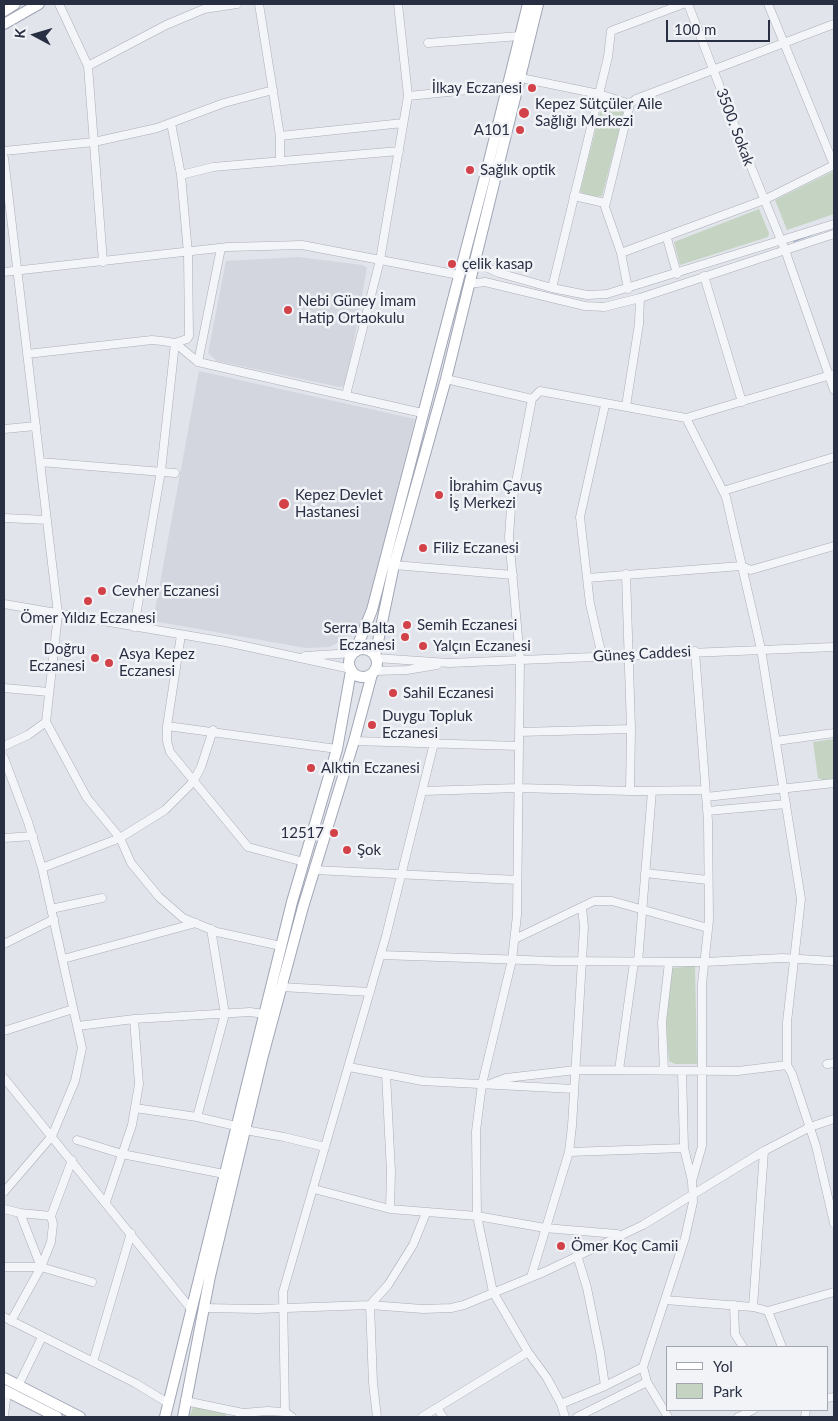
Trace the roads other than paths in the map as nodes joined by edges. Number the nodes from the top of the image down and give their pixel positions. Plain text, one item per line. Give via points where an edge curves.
1 (15, 4) edge
2 (39, 4) edge
3 (59, 4) edge
4 (236, 4) edge
5 (259, 4) edge
6 (398, 4) edge
7 (528, 4) edge
8 (538, 4) edge
9 (682, 4) edge
10 (688, 4) edge
11 (768, 4) edge
12 (4, 11) edge
13 (4, 24) edge
14 (834, 24) edge
15 (520, 36) junction
16 (784, 43) junction
17 (428, 44) dead end
18 (88, 66) junction
19 (713, 70) junction
20 (521, 78) junction
21 (508, 86) junction
22 (273, 90) junction
23 (599, 94) junction
24 (408, 96) junction
25 (630, 104) junction
26 (171, 123) junction
27 (403, 123) junction
28 (280, 136) junction
29 (94, 142) junction
30 (4, 150) edge
31 (399, 151) junction
32 (4, 158) edge
33 (280, 160) junction
34 (834, 165) edge
35 (181, 175) junction
36 (6, 191) edge
37 (574, 196) junction
38 (764, 200) junction
39 (605, 203) junction
40 (834, 224) edge
41 (834, 234) edge
42 (667, 238) junction
43 (782, 241) junction
44 (220, 248) junction
45 (785, 250) junction
46 (188, 253) junction
47 (621, 253) junction
48 (380, 260) junction
49 (103, 262) junction
50 (475, 262) junction
51 (17, 271) junction
52 (4, 272) edge
53 (678, 274) junction
54 (459, 275) junction
55 (704, 276) junction
56 (469, 284) junction
57 (552, 288) junction
58 (628, 289) junction
59 (640, 298) junction
60 (175, 343) junction
61 (27, 354) junction
62 (198, 362) junction
63 (832, 375) edge
64 (446, 379) junction
65 (834, 390) edge
66 (346, 395) junction
67 (532, 399) junction
68 (742, 402) junction
69 (605, 405) junction
70 (626, 406) junction
71 (422, 414) junction
72 (686, 418) junction
73 (36, 426) junction
74 (4, 429) edge
75 (834, 457) edge
76 (40, 462) junction
77 (161, 471) junction
78 (175, 472) dead end
79 (724, 490) junction
80 (4, 518) edge
81 (47, 520) junction
82 (834, 546) edge
83 (394, 565) junction
84 (741, 566) junction
85 (626, 574) junction
86 (513, 575) junction
87 (587, 578) junction
88 (4, 604) edge
89 (58, 614) junction
90 (134, 627) junction
91 (181, 635) junction
92 (834, 647) edge
93 (761, 649) junction
94 (695, 651) junction
95 (354, 653) junction
96 (629, 654) junction
97 (602, 656) junction
98 (300, 657) junction
99 (375, 657) junction
100 (520, 659) junction
101 (449, 663) junction
102 (351, 670) junction
103 (373, 673) junction
104 (4, 688) edge
105 (49, 692) junction
106 (46, 722) junction
107 (167, 726) junction
108 (632, 729) junction
109 (213, 730) junction
110 (519, 732) junction
111 (834, 733) edge
112 (354, 741) junction
113 (776, 741) junction
114 (434, 744) junction
115 (4, 746) edge
116 (519, 746) junction
117 (337, 749) junction
118 (4, 758) edge
119 (193, 782) junction
120 (834, 783) edge
121 (518, 788) junction
122 (784, 790) junction
123 (423, 791) junction
124 (630, 791) junction
125 (652, 791) junction
126 (705, 794) junction
127 (786, 804) junction
128 (707, 811) junction
129 (32, 836) junction
130 (4, 838) edge
131 (120, 838) junction
132 (304, 862) junction
133 (42, 868) junction
134 (315, 870) junction
135 (645, 873) junction
136 (403, 874) junction
137 (518, 880) junction
138 (708, 880) junction
139 (102, 898) dead end
140 (582, 907) junction
141 (642, 908) junction
142 (51, 909) junction
143 (54, 919) junction
144 (196, 923) junction
145 (708, 928) junction
146 (211, 929) junction
147 (515, 939) junction
148 (4, 944) edge
149 (281, 946) junction
150 (381, 955) junction
151 (63, 959) junction
152 (794, 959) junction
153 (512, 960) junction
154 (581, 961) junction
155 (834, 961) edge
156 (636, 962) junction
157 (668, 962) junction
158 (705, 962) junction
159 (281, 987) junction
160 (370, 992) junction
161 (73, 1009) junction
162 (224, 1014) junction
163 (264, 1014) junction
164 (134, 1018) junction
165 (78, 1026) junction
166 (4, 1031) edge
167 (787, 1065) junction
168 (349, 1067) junction
169 (576, 1070) junction
170 (620, 1070) junction
171 (664, 1071) junction
172 (682, 1071) junction
173 (703, 1072) junction
174 (386, 1074) junction
175 (4, 1078) edge
176 (482, 1084) junction
177 (490, 1084) junction
178 (574, 1089) junction
179 (135, 1108) junction
180 (197, 1117) junction
181 (834, 1119) edge
182 (810, 1127) junction
183 (240, 1128) junction
184 (52, 1136) junction
185 (77, 1140) dead end
186 (325, 1147) junction
187 (684, 1148) junction
188 (764, 1151) junction
189 (569, 1152) junction
190 (122, 1154) junction
191 (72, 1160) junction
192 (224, 1174) junction
193 (692, 1181) junction
194 (314, 1189) junction
195 (4, 1192) edge
196 (693, 1195) junction
197 (106, 1202) junction
198 (4, 1209) edge
199 (390, 1209) junction
200 (426, 1213) junction
201 (20, 1214) junction
202 (51, 1216) junction
203 (477, 1216) junction
204 (834, 1223) edge
205 (545, 1228) junction
206 (131, 1233) junction
207 (619, 1234) junction
208 (577, 1256) junction
209 (4, 1267) edge
210 (41, 1267) junction
211 (531, 1277) junction
212 (92, 1282) dead end
213 (493, 1292) junction
214 (834, 1292) edge
215 (665, 1300) junction
216 (734, 1305) junction
217 (370, 1306) junction
218 (753, 1307) junction
219 (204, 1308) junction
220 (191, 1309) junction
221 (284, 1309) junction
222 (768, 1310) junction
223 (7, 1319) edge
224 (42, 1337) junction
225 (742, 1346) edge
226 (782, 1346) edge
227 (528, 1352) junction
228 (93, 1362) junction
229 (643, 1367) junction
230 (4, 1378) edge
231 (647, 1382) junction
232 (18, 1386) junction
233 (605, 1386) junction
234 (5, 1391) edge
235 (185, 1401) junction
236 (168, 1403) junction
237 (561, 1404) junction
238 (437, 1408) junction
239 (751, 1411) edge
240 (4, 1414) edge
241 (46, 1415) edge
242 (242, 1415) edge
243 (288, 1415) edge
244 (57, 1417) edge
245 (80, 1417) edge
246 (165, 1417) edge
247 (183, 1417) edge
248 (377, 1417) edge
249 (422, 1417) edge
250 (443, 1417) edge
251 (565, 1417) edge
252 (578, 1417) edge
253 (668, 1417) edge
254 (738, 1417) edge

1 - 12 main road
2 - 13 main road
3 - 18 street
4 - 18 street via 204,9
5 - 22 street
6 - 24 street
7 - 15 main road
8 - 20 main road
9 - 23 street via 611,31
10 - 19 street, 3500. Sokak
11 - 16 street
14 - 16 street
15 - 17 street
15 - 21 main road
16 - 19 street
16 - 34 street
18 - 29 street
19 - 25 street
19 - 38 street, 3500. Sokak
20 - 23 street
20 - 50 main road
21 - 24 street
21 - 54 main road
22 - 26 street via 224,103
22 - 28 street
23 - 25 street
23 - 37 street
24 - 27 street
25 - 39 street
26 - 29 street
26 - 35 street
27 - 28 street
27 - 31 street
28 - 33 street
29 - 30 street
29 - 49 street
31 - 33 street
31 - 48 street
32 - 36 street
33 - 35 street via 213,167
34 - 38 street
35 - 46 street
36 - 51 street
37 - 39 street
37 - 57 street
38 - 42 street
38 - 43 street, 3500. Sokak
39 - 47 street
40 - 43 street
41 - 45 street
42 - 47 street
42 - 53 street
43 - 45 street, 3500. Sokak
43 - 53 street
44 - 46 street
44 - 48 street via 302,245
44 - 62 street
45 - 55 street
45 - 63 street, 3500. Sokak
46 - 49 street
46 - 60 street via 189,336
47 - 58 street
48 - 54 street
48 - 66 street
49 - 51 street
50 - 56 main road
50 - 57 street via 492,271
51 - 52 street
51 - 61 street
53 - 58 street
54 - 71 main road
55 - 59 street
55 - 68 street
56 - 59 street via 484,282 593,308
56 - 64 main road
57 - 58 street via 587,295
59 - 70 street
60 - 61 street via 152,340
60 - 62 street
60 - 77 street
61 - 73 street
62 - 66 street
63 - 65 street, 3500. Sokak
63 - 68 street
64 - 67 street
64 - 83 main road
66 - 71 street
67 - 69 street via 540,391
67 - 86 street via 511,508 509,537
68 - 72 street
69 - 70 street
69 - 87 street via 580,517
70 - 72 street
71 - 95 main road via 372,610
72 - 79 street
73 - 74 street
73 - 76 street
75 - 79 street
76 - 77 street
76 - 81 street
77 - 78 street
77 - 90 street
79 - 84 street
80 - 81 street
81 - 89 street
82 - 84 street via 751,570
83 - 86 street
83 - 99 main road
84 - 85 street
84 - 93 street
85 - 87 street
85 - 96 street
86 - 100 street
87 - 97 street
88 - 89 street
89 - 90 street
89 - 105 street
90 - 91 street
91 - 98 street
91 - 107 street
92 - 93 street, Güneş Caddesi
93 - 94 street, Güneş Caddesi
93 - 113 street
94 - 96 street, Güneş Caddesi
94 - 126 street
95 - 98 street
95 - 99 main road via 366,650
95 - 102 main road via 349,662
96 - 97 street, Güneş Caddesi
96 - 108 street
97 - 100 street, Güneş Caddesi
98 - 102 street
99 - 101 street
99 - 103 main road
100 - 101 street, Güneş Caddesi
100 - 110 street
101 - 103 street
102 - 103 main road via 363,677
102 - 117 main road
103 - 112 main road
104 - 105 street
105 - 106 street
106 - 115 street
106 - 131 street via 87,798
107 - 109 street
107 - 119 street via 170,752
108 - 110 street
108 - 124 street
109 - 117 street
109 - 119 street
110 - 116 street
111 - 113 street
112 - 114 street
112 - 134 main road
113 - 122 street
114 - 116 street
114 - 123 street
116 - 121 street
117 - 132 main road
118 - 129 street
119 - 131 street via 165,810
119 - 132 street via 248,847
120 - 122 street
121 - 123 street
121 - 124 street
121 - 137 street
122 - 126 street
122 - 127 street
123 - 136 street
124 - 125 street
125 - 126 street
125 - 135 street
126 - 128 street
127 - 128 street
127 - 152 street via 801,899
128 - 138 street
129 - 130 street
129 - 133 street
131 - 133 street
131 - 144 street via 131,863 159,897 183,918
132 - 149 main road
133 - 142 street
134 - 136 street
134 - 159 main road
135 - 138 street
135 - 141 street
136 - 137 street
136 - 150 street
137 - 147 street
138 - 145 street
139 - 142 street
140 - 141 street via 594,901 612,901
140 - 147 street
140 - 154 street
141 - 145 street
141 - 156 street
142 - 143 street
143 - 148 street
143 - 151 street
144 - 146 street
144 - 151 street
145 - 158 street
146 - 149 street
146 - 162 street
147 - 153 street
149 - 163 main road
150 - 153 street
150 - 160 street
151 - 161 street
152 - 155 street
152 - 158 street
152 - 167 street via 787,1022
153 - 154 street
153 - 176 street
154 - 156 street
154 - 169 street
156 - 157 street
156 - 170 street
157 - 158 street
157 - 171 street via 662,1022
158 - 173 street via 702,984
159 - 160 street
159 - 183 main road
160 - 168 street
161 - 165 street
161 - 166 street
162 - 163 street
162 - 164 street
162 - 180 street
163 - 183 main road
164 - 165 street
164 - 179 street via 139,1084
165 - 184 street via 82,1048 79,1064
167 - 173 street
167 - 182 street
168 - 174 street
168 - 186 street
169 - 170 street
169 - 177 street via 506,1078
169 - 178 street
170 - 171 street
171 - 172 street
172 - 173 street
172 - 187 street
173 - 193 street via 702,1146
174 - 176 street via 422,1081
174 - 199 street
175 - 184 street
176 - 177 street
176 - 203 street via 476,1131
177 - 178 street
178 - 189 street
179 - 180 street
179 - 190 street
180 - 183 street via 219,1120
181 - 182 street
182 - 188 street
182 - 204 street
183 - 186 street
183 - 192 main road
183 - 219 main road
184 - 191 street
184 - 195 street
185 - 190 street
186 - 194 street
187 - 189 street
187 - 193 street
188 - 196 street
188 - 218 street
189 - 205 street
190 - 192 street
190 - 197 street
191 - 197 street
191 - 202 street
192 - 220 main road
193 - 196 street
194 - 199 street
194 - 221 street via 283,1292
196 - 207 street via 643,1225
196 - 215 street via 690,1220
197 - 206 street
198 - 201 street
199 - 200 street
200 - 203 street
200 - 217 street via 412,1245 388,1285
201 - 202 street
201 - 210 street
202 - 210 street via 51,1242
203 - 205 street
203 - 213 street
205 - 207 street
205 - 211 street
206 - 220 street
206 - 228 street
207 - 208 street
208 - 211 street
208 - 233 street via 589,1297
209 - 210 street
210 - 212 street
210 - 223 street
211 - 213 street
213 - 217 street via 451,1308
213 - 227 street
214 - 222 street
215 - 216 street
215 - 229 street
216 - 218 street
216 - 225 street via 735,1334
217 - 221 street
217 - 248 street
218 - 222 street
219 - 221 street
219 - 235 main road
220 - 236 main road
221 - 243 street
222 - 226 street
223 - 224 street
224 - 228 street
224 - 232 street
227 - 237 street
227 - 238 street
228 - 236 street
229 - 231 street
229 - 233 street
230 - 232 main road
231 - 252 street
231 - 253 street
232 - 245 main road
233 - 237 street
234 - 240 street
234 - 241 main road
235 - 242 street
235 - 247 main road
236 - 246 main road
237 - 251 street
238 - 249 street
238 - 250 street
239 - 254 street
241 - 244 main road
242 - 243 street

